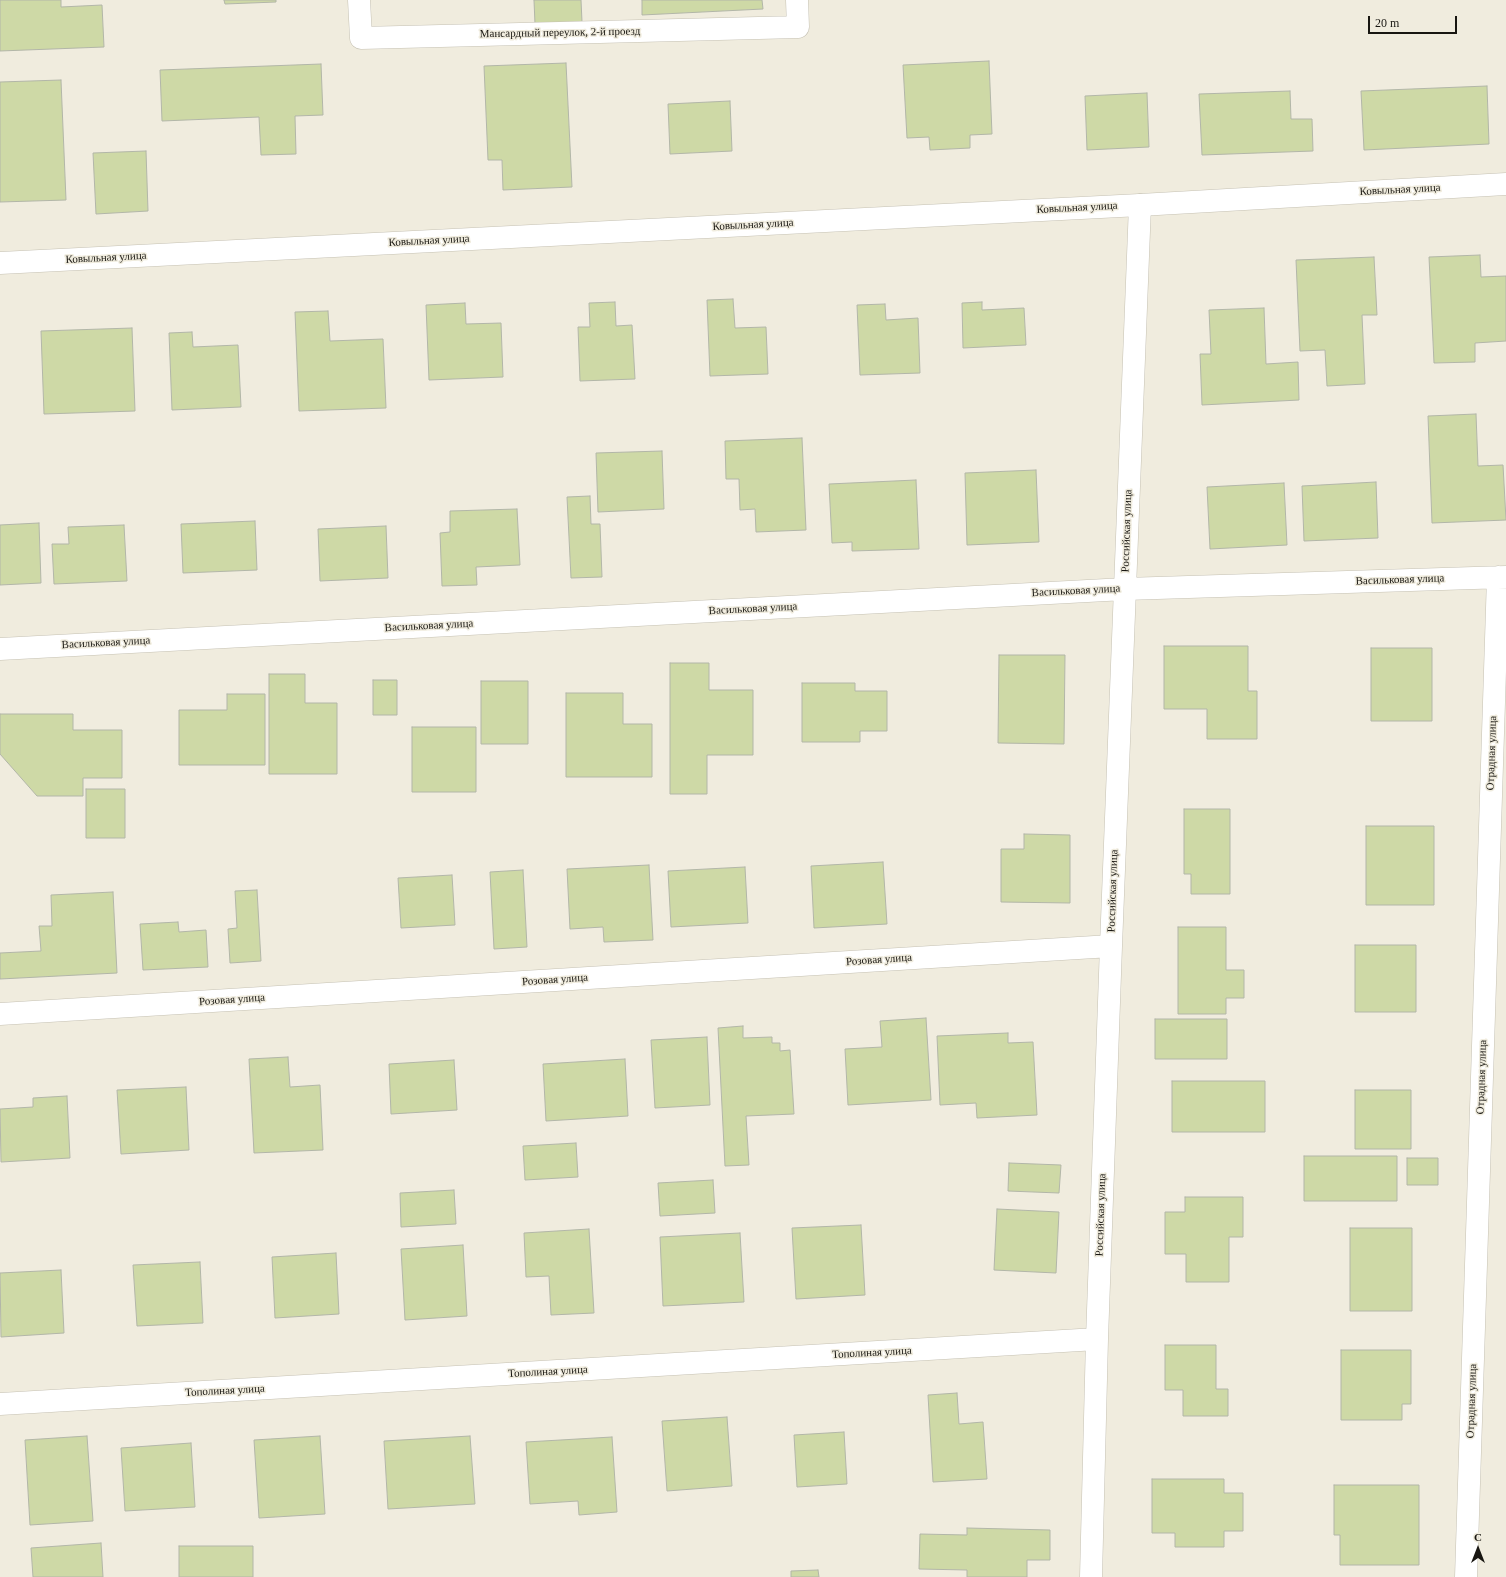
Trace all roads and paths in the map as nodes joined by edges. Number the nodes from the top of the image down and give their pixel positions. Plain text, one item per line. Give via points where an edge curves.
1 (359, 0) edge
2 (797, 0) edge
3 (1506, 184) edge
4 (1140, 205) junction
5 (0, 263) edge
6 (1502, 577) edge
7 (1125, 589) junction
8 (0, 649) edge
9 (1111, 946) junction
10 (0, 1014) edge
11 (1097, 1339) junction
12 (0, 1404) edge
13 (1091, 1577) edge
14 (1466, 1577) edge

1 - 2 street, Мансардный переулок, 2-й проезд via 361,38 798,27
3 - 4 street, Ковыльная улица
4 - 5 street, Ковыльная улица
4 - 7 street, Российская улица
6 - 7 street, Васильковая улица
6 - 14 street, Отрадная улица
7 - 8 street, Васильковая улица
7 - 9 street, Российская улица
9 - 10 street, Розовая улица
9 - 11 street, Российская улица
11 - 12 street, Тополиная улица
11 - 13 street, Российская улица

